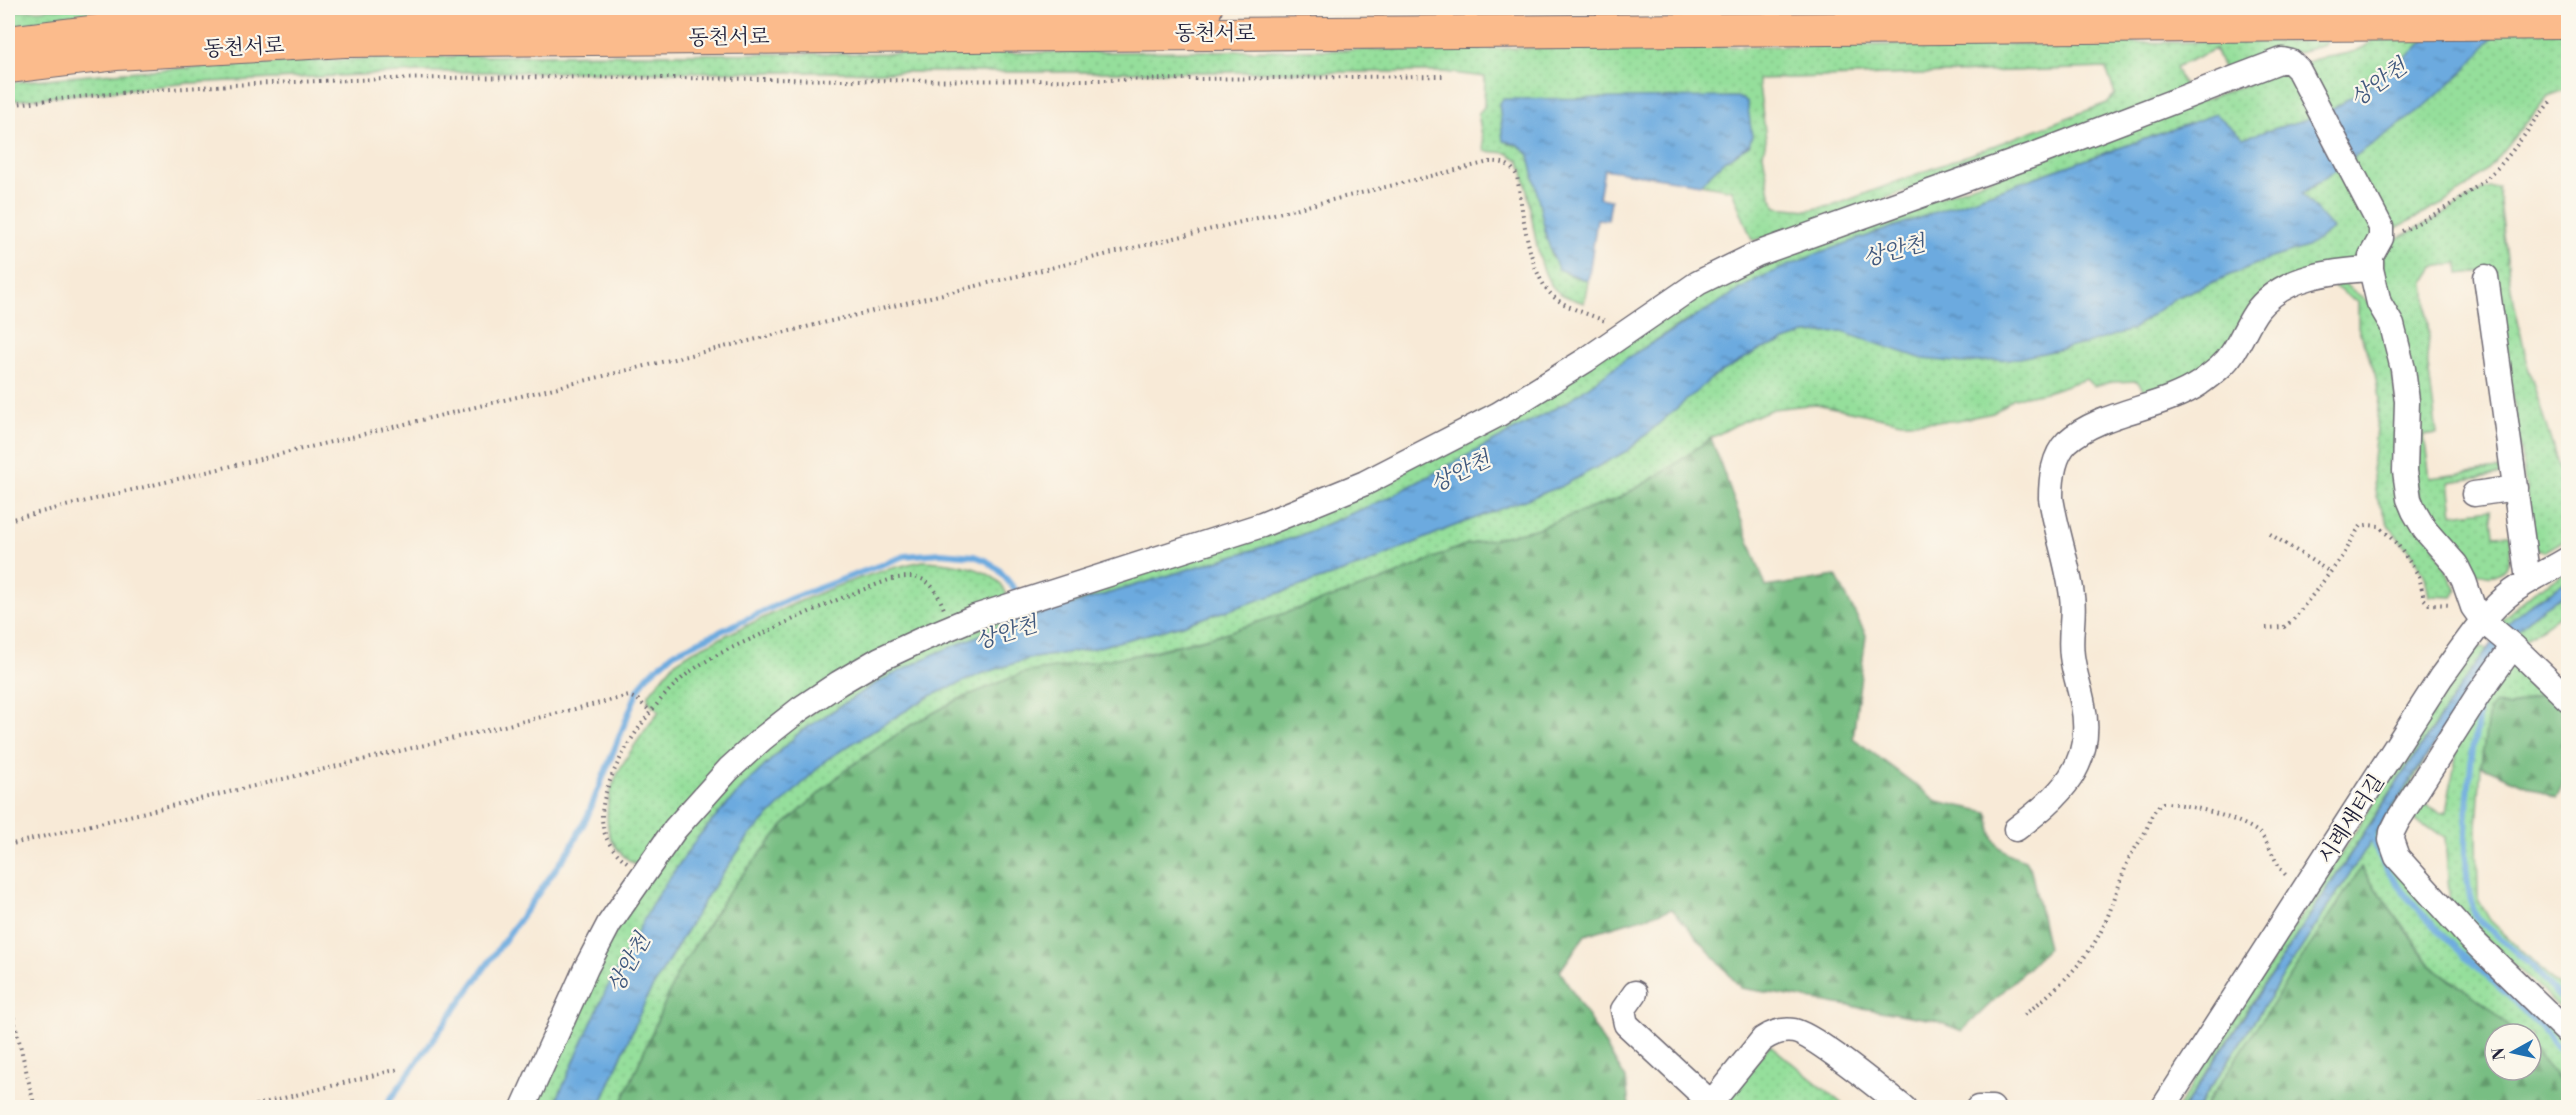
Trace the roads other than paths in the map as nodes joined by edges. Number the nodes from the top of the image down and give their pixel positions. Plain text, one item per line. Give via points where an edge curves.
1 (1206, 8) edge
2 (2568, 23) edge
3 (8, 42) edge
4 (8, 67) edge
5 (2371, 269) junction
6 (2486, 277) dead end
7 (2516, 488) junction
8 (2474, 494) dead end
9 (2568, 559) edge
10 (2529, 580) junction
11 (2487, 624) junction
12 (2513, 646) junction
13 (2568, 699) edge
14 (2016, 829) dead end
15 (1635, 993) dead end
16 (2568, 1033) edge
17 (1709, 1105) edge
18 (523, 1107) edge
19 (1904, 1107) edge
20 (1978, 1107) edge
21 (1992, 1107) edge
22 (2163, 1107) edge

1 - 3 main road, 동천서로 via 347,15 116,29
2 - 4 main road, 동천서로 via 345,41 116,54
5 - 11 street via 2403,369 2409,499 2418,520 2456,565 2470,599
5 - 14 street via 2317,275 2266,300 2233,352 2213,373 2184,392 2099,424 2066,443 2051,483 2051,498 2073,599 2071,653 2084,706 2084,745 2071,779
5 - 18 street via 2380,229 2298,69 2286,60 1756,254 1698,283 1577,366 1489,420 1405,464 1243,531 951,627 880,659 800,709 762,739 699,800 642,874 586,968
6 - 7 street
7 - 8 street
7 - 10 street
9 - 10 street, 시례새터길
10 - 11 street, 시례새터길 via 2510,593
11 - 12 street
11 - 22 street, 시례새터길 via 2441,677
12 - 13 street
12 - 16 street via 2395,825 2391,845 2403,865 2456,924
15 - 17 street via 1623,1010 1626,1024
17 - 19 street via 1763,1039 1790,1030 1810,1038
20 - 21 street

